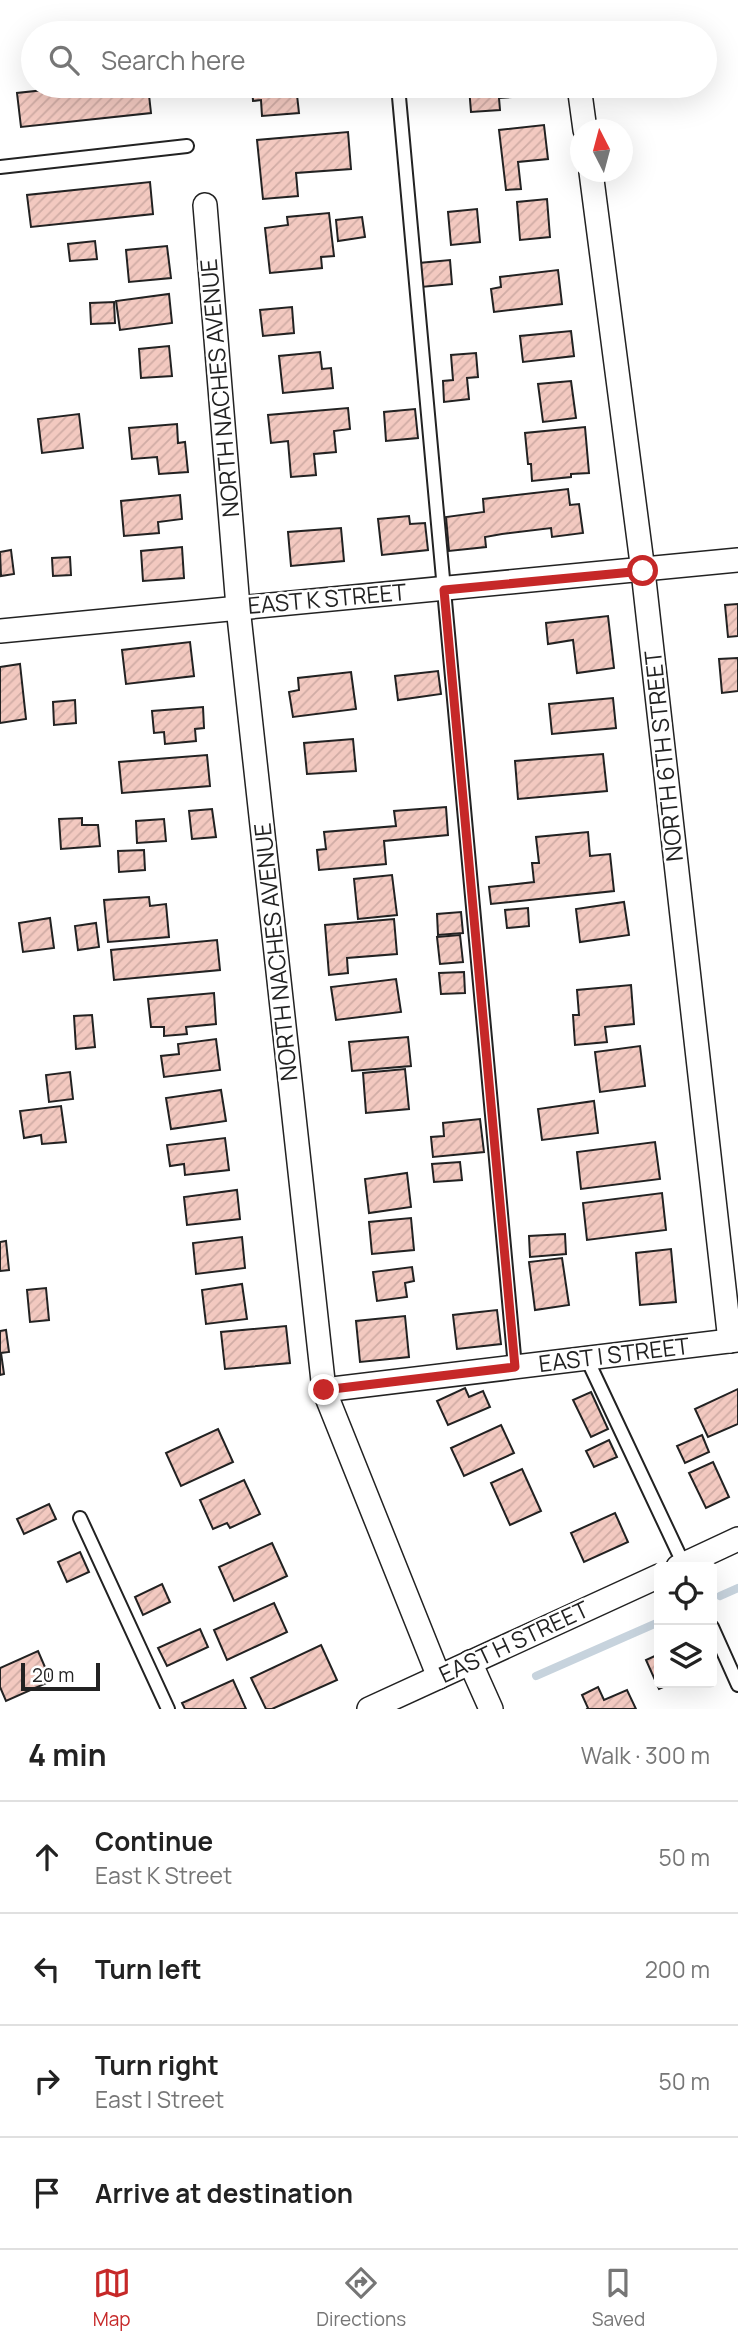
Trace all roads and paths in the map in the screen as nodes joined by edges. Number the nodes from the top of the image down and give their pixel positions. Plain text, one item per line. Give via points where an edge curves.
1 (399, 98) edge
2 (581, 98) edge
3 (584, 119) edge
4 (187, 146) dead end
5 (0, 167) edge
6 (592, 182) edge
7 (205, 205) dead end
8 (738, 560) edge
9 (643, 571) junction
10 (444, 590) junction
11 (238, 607) junction
12 (0, 631) edge
13 (734, 1340) edge
14 (587, 1359) junction
15 (515, 1367) junction
16 (324, 1390) junction
17 (80, 1518) dead end
18 (738, 1539) edge
19 (680, 1562) edge
20 (690, 1562) edge
21 (654, 1578) edge
22 (717, 1638) edge
23 (470, 1662) junction
24 (439, 1677) junction
25 (738, 1685) edge
26 (413, 1700) edge
27 (168, 1709) edge
28 (369, 1709) edge
29 (491, 1709) edge

1 - 10 lane
2 - 3 street
4 - 5 lane
6 - 9 street, NORTH 6TH STREET
7 - 11 street, NORTH NACHES AVENUE
8 - 9 street, EAST K STREET
9 - 10 street, EAST K STREET
9 - 13 street, NORTH 6TH STREET
10 - 11 street, EAST K STREET
10 - 15 lane
11 - 12 street, EAST K STREET
11 - 16 street, NORTH NACHES AVENUE
13 - 14 street, EAST I STREET
14 - 15 street, EAST I STREET
14 - 19 lane
15 - 16 street, EAST I STREET
16 - 24 street, NORTH NACHES AVENUE
17 - 27 lane
18 - 20 street
21 - 23 street, EAST H STREET
22 - 25 lane
23 - 24 street, EAST H STREET
23 - 29 street
24 - 26 street, EAST H STREET
26 - 28 street, EAST H STREET

